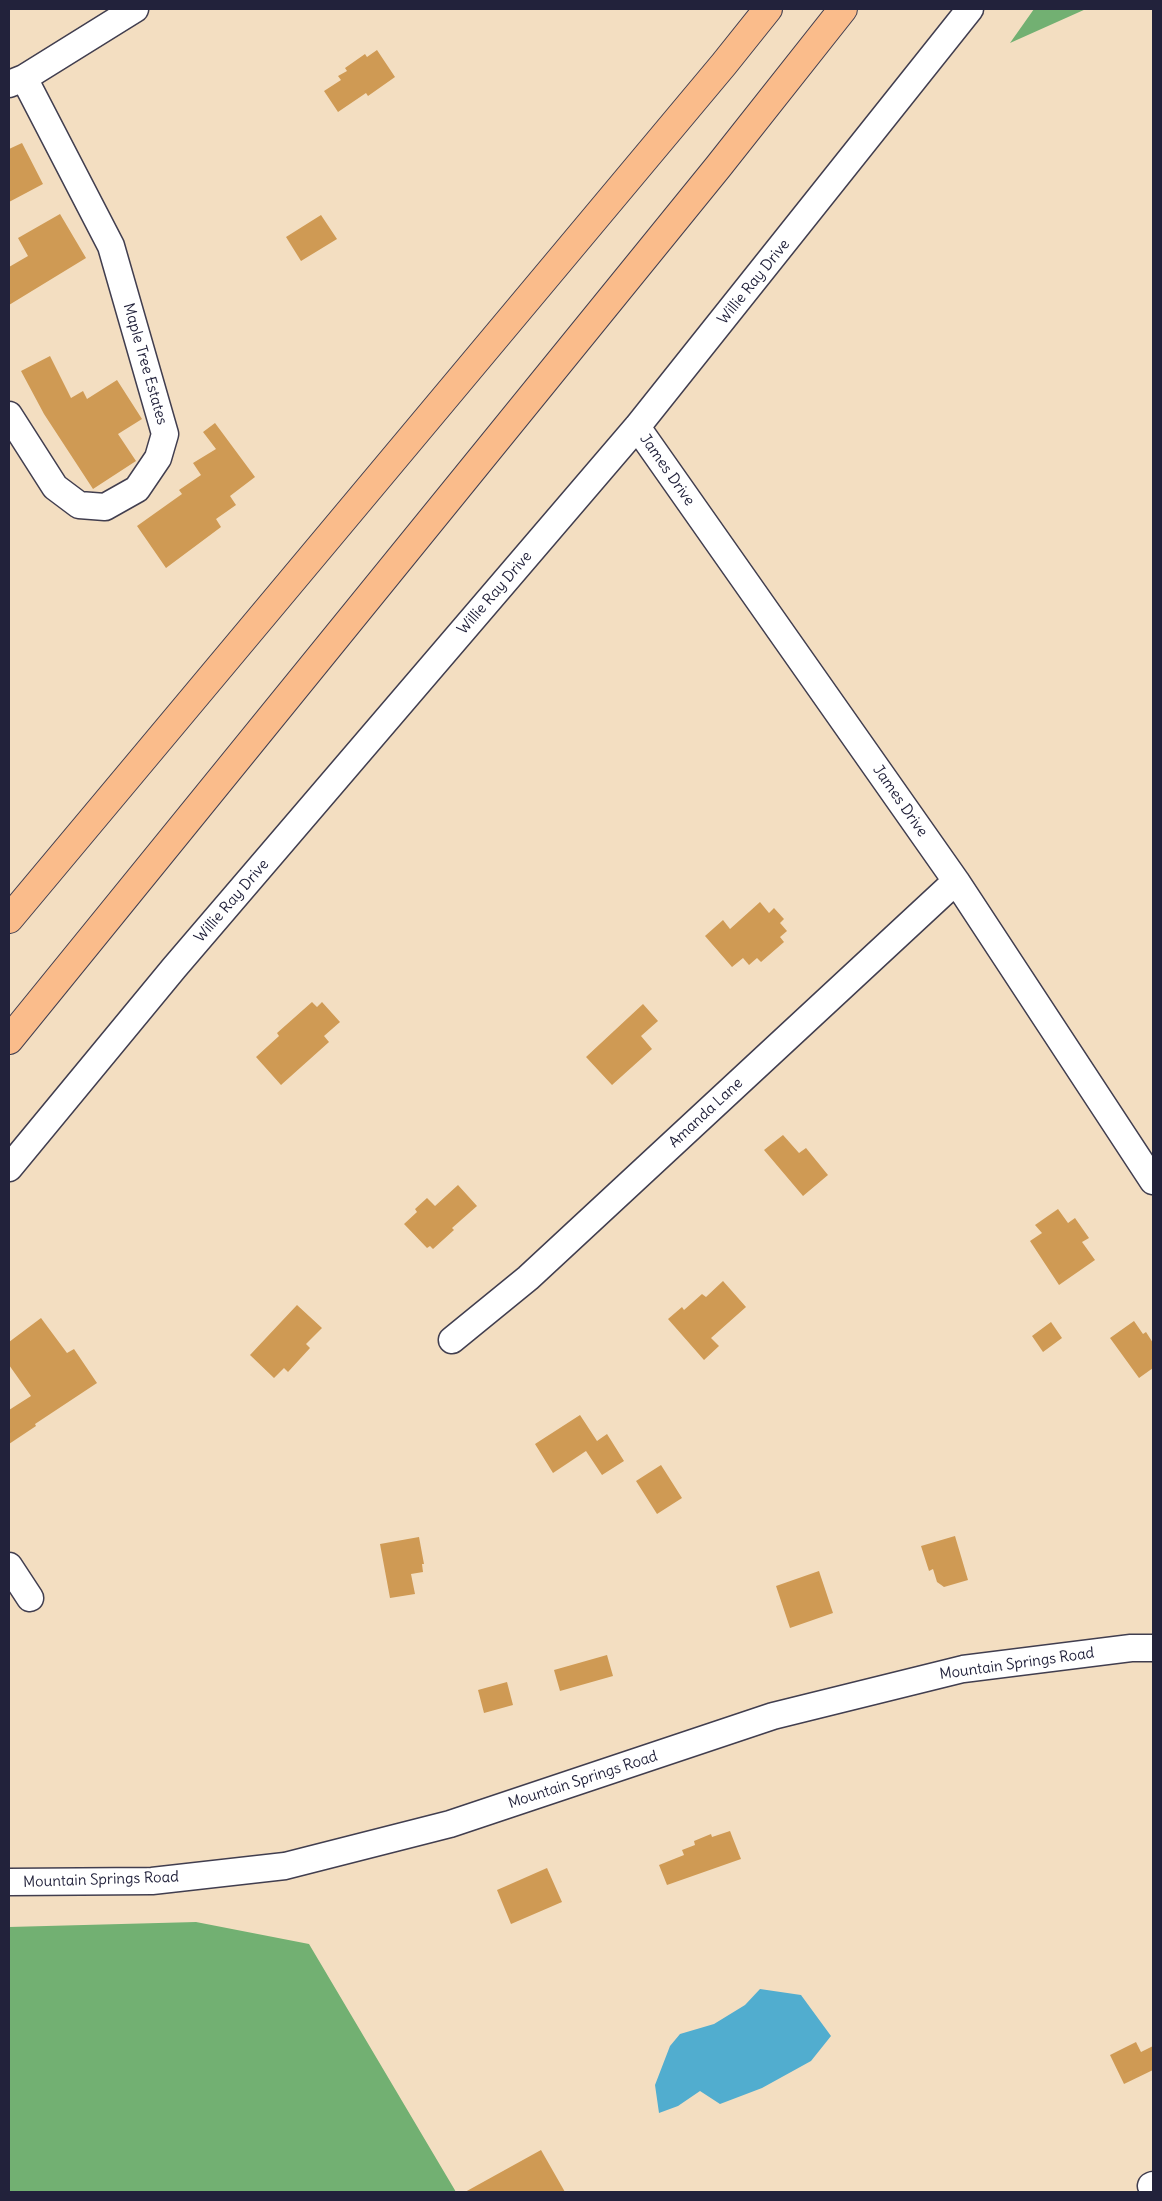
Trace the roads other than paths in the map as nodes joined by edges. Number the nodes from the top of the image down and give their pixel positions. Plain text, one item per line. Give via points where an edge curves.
1 (135, 9) edge
2 (768, 9) edge
3 (844, 9) edge
4 (970, 9) edge
5 (16, 81) edge
6 (9, 415) edge
7 (637, 427) junction
8 (956, 882) junction
9 (9, 919) edge
10 (9, 1040) edge
11 (9, 1168) edge
12 (1153, 1181) edge
13 (452, 1340) dead end
14 (9, 1566) edge
15 (30, 1598) dead end
16 (1153, 1648) edge
17 (9, 1882) edge

1 - 5 street
2 - 9 highway
3 - 10 highway
4 - 7 street, Willie Ray Drive
5 - 6 street, Maple Tree Estates via 111,246 165,434 158,458 137,489 105,507 79,505 56,487
7 - 8 street, James Drive
7 - 11 street, Willie Ray Drive via 180,960
8 - 12 street, James Drive
8 - 13 street, Amanda Lane via 528,1278
14 - 15 street
16 - 17 street, Mountain Springs Road via 962,1669 773,1716 450,1824 285,1866 152,1881

